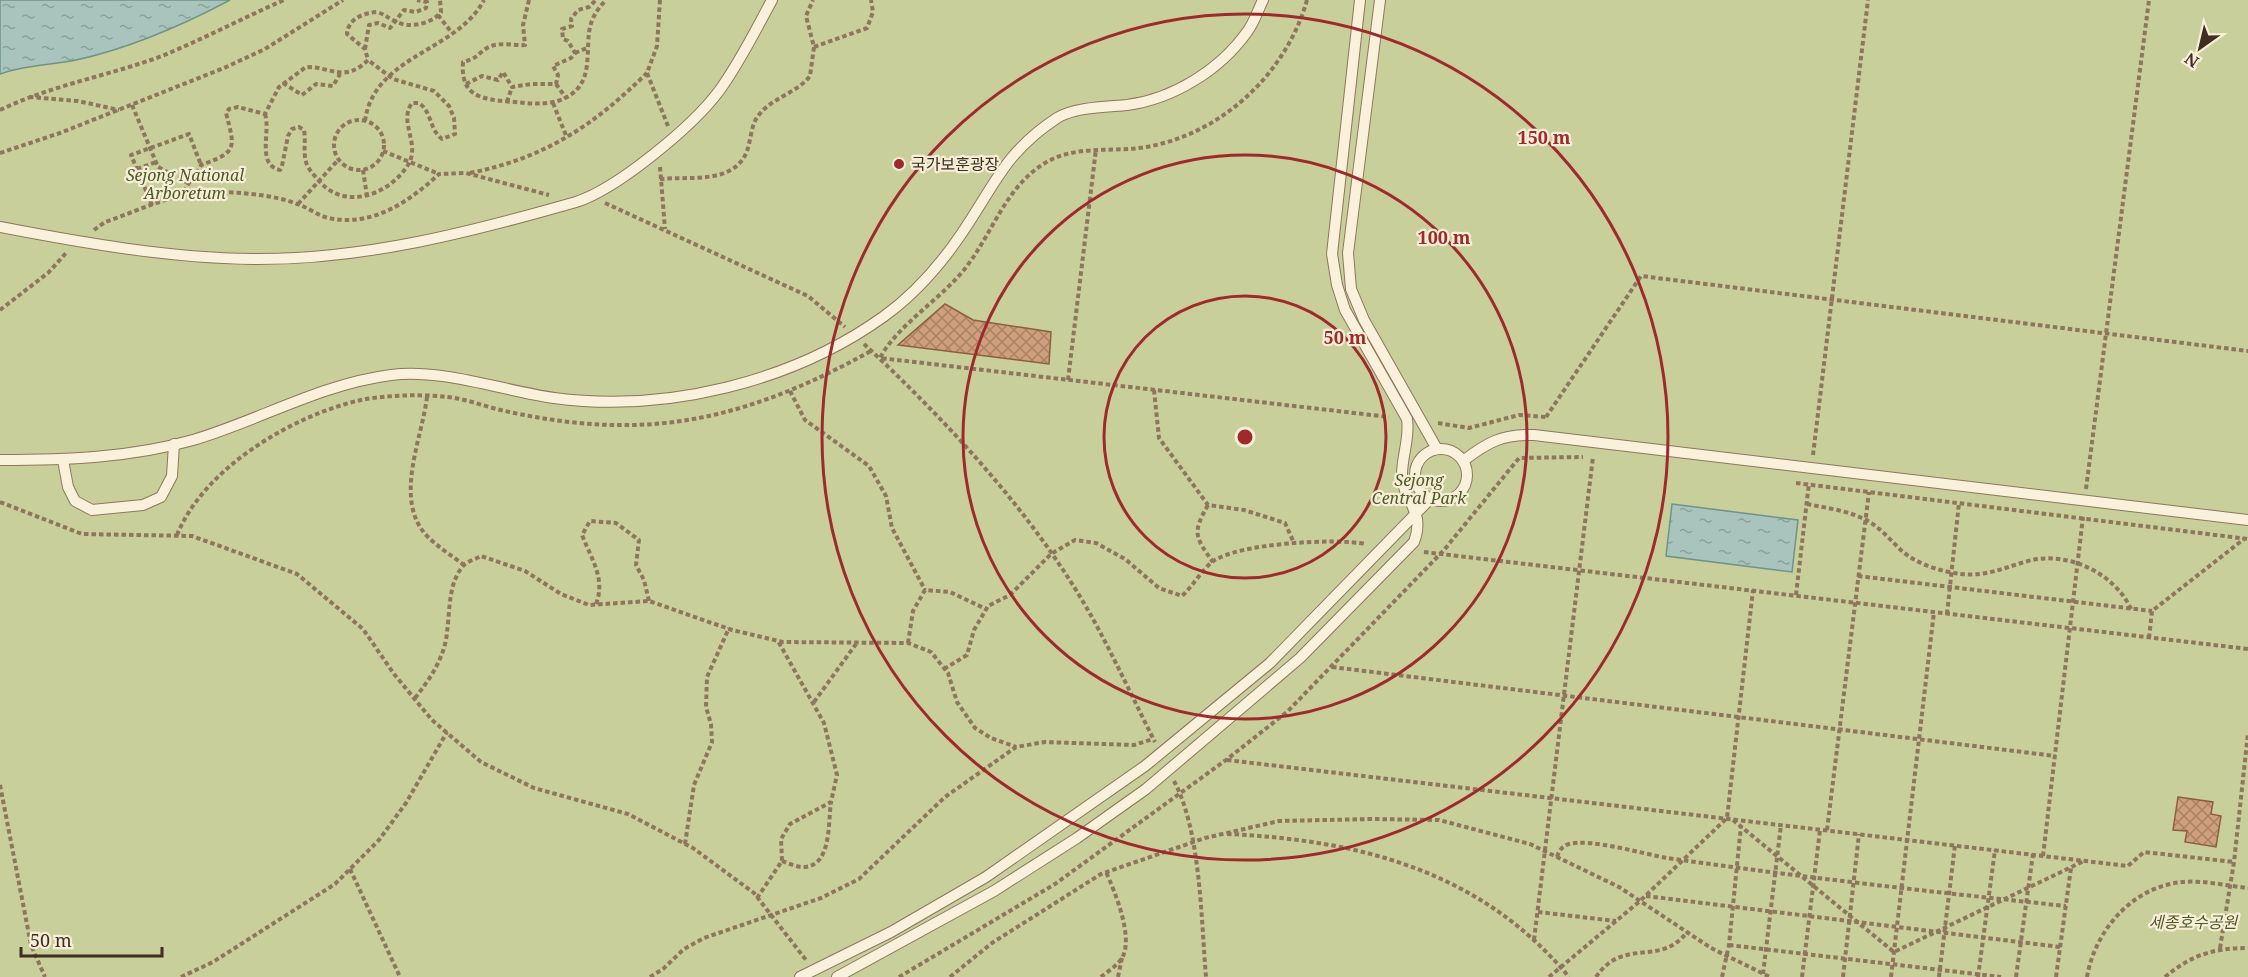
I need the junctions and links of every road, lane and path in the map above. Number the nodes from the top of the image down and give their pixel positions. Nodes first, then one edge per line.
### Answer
1 (284, 0) edge
2 (343, 0) edge
3 (417, 0) edge
4 (440, 0) edge
5 (484, 0) edge
6 (529, 0) edge
7 (597, 0) edge
8 (606, 0) edge
9 (660, 0) edge
10 (772, 0) edge
11 (813, 0) edge
12 (871, 0) edge
13 (1263, 0) edge
14 (1307, 0) edge
15 (1360, 0) edge
16 (1380, 0) edge
17 (1868, 0) edge
18 (2149, 0) edge
19 (438, 15) junction
20 (394, 21) junction
21 (452, 33) junction
22 (814, 47) junction
23 (587, 48) junction
24 (365, 49) junction
25 (574, 53) junction
26 (368, 60) junction
27 (647, 73) junction
28 (340, 75) junction
29 (388, 76) junction
30 (283, 83) junction
31 (465, 84) junction
32 (556, 84) junction
33 (512, 87) junction
34 (28, 96) junction
35 (566, 98) junction
36 (507, 102) junction
37 (553, 104) junction
38 (132, 105) junction
39 (0, 110) edge
40 (120, 110) junction
41 (265, 114) junction
42 (365, 121) junction
43 (567, 138) junction
44 (672, 138) junction
45 (661, 146) junction
46 (150, 148) junction
47 (1096, 149) junction
48 (383, 151) junction
49 (0, 153) edge
50 (338, 160) junction
51 (410, 160) junction
52 (156, 162) junction
53 (201, 165) junction
54 (137, 169) junction
55 (363, 170) junction
56 (466, 173) junction
57 (439, 174) junction
58 (660, 179) junction
59 (318, 180) junction
60 (188, 183) junction
61 (184, 192) junction
62 (367, 196) junction
63 (591, 197) junction
64 (576, 202) junction
65 (298, 204) junction
66 (152, 206) junction
67 (0, 227) edge
68 (665, 229) junction
69 (78, 241) junction
70 (1832, 300) junction
71 (0, 310) edge
72 (853, 334) junction
73 (2106, 334) junction
74 (871, 351) junction
75 (2248, 351) edge
76 (880, 358) junction
77 (1068, 380) junction
78 (1154, 390) junction
79 (790, 391) junction
80 (427, 397) junction
81 (1546, 417) junction
82 (1407, 419) junction
83 (1420, 420) junction
84 (1534, 435) junction
85 (174, 444) junction
86 (1437, 449) junction
87 (1519, 458) junction
88 (1593, 458) junction
89 (1604, 459) dead end
90 (0, 460) edge
91 (63, 460) junction
92 (1463, 461) junction
93 (1811, 467) junction
94 (1786, 482) dead end
95 (1809, 484) junction
96 (1869, 492) junction
97 (1431, 498) junction
98 (2085, 500) junction
99 (0, 502) edge
100 (1959, 503) junction
101 (1807, 504) junction
102 (1208, 505) junction
103 (1417, 512) junction
104 (2083, 518) junction
105 (1865, 519) junction
106 (2248, 520) edge
107 (177, 536) junction
108 (2246, 539) edge
109 (1294, 543) junction
110 (1386, 547) junction
111 (1407, 549) junction
112 (1051, 554) junction
113 (1439, 555) junction
114 (1213, 562) junction
115 (2078, 564) junction
116 (464, 565) junction
117 (1579, 569) junction
118 (1951, 572) junction
119 (1858, 576) junction
120 (1949, 587) junction
121 (925, 590) junction
122 (1753, 590) junction
123 (1796, 595) junction
124 (649, 601) junction
125 (2073, 602) junction
126 (1855, 603) junction
127 (596, 604) junction
128 (986, 609) junction
129 (2131, 609) junction
130 (2152, 611) junction
131 (1934, 612) junction
132 (1947, 614) junction
133 (729, 628) junction
134 (2070, 628) junction
135 (2149, 638) junction
136 (778, 641) junction
137 (908, 643) junction
138 (856, 644) junction
139 (2248, 649) edge
140 (1332, 667) junction
141 (944, 669) junction
142 (1564, 694) junction
143 (415, 698) junction
144 (814, 703) junction
145 (1739, 716) junction
146 (1840, 728) junction
147 (447, 732) junction
148 (2248, 733) edge
149 (1153, 739) junction
150 (1919, 741) junction
151 (1016, 747) junction
152 (1161, 753) junction
153 (2055, 756) junction
154 (1226, 760) junction
155 (1168, 770) junction
156 (0, 785) edge
157 (1180, 792) junction
158 (1552, 798) junction
159 (831, 802) junction
160 (1730, 819) junction
161 (1781, 825) junction
162 (1741, 826) junction
163 (1820, 830) junction
164 (1827, 830) junction
165 (1222, 834) junction
166 (1859, 834) junction
167 (1907, 840) junction
168 (1193, 842) junction
169 (685, 844) junction
170 (1955, 845) junction
171 (1995, 850) junction
172 (1547, 852) junction
173 (2033, 854) junction
174 (1777, 856) junction
175 (2043, 856) junction
176 (1557, 857) junction
177 (1684, 860) junction
178 (782, 861) junction
179 (2086, 861) junction
180 (2234, 862) junction
181 (1737, 867) junction
182 (2071, 868) junction
183 (350, 869) junction
184 (1106, 872) junction
185 (1776, 872) junction
186 (1802, 876) junction
187 (1814, 877) junction
188 (1854, 882) junction
189 (1813, 885) junction
190 (2230, 886) junction
191 (1902, 887) junction
192 (2028, 888) junction
193 (2248, 888) edge
194 (1949, 893) junction
195 (1645, 896) junction
196 (758, 898) junction
197 (1989, 898) junction
198 (2004, 900) junction
199 (1640, 901) junction
200 (2026, 902) junction
201 (2066, 906) junction
202 (1733, 907) junction
203 (1987, 908) junction
204 (1771, 911) junction
205 (1538, 912) junction
206 (771, 915) junction
207 (1809, 916) junction
208 (1850, 918) junction
209 (1617, 921) junction
210 (1858, 922) junction
211 (1897, 927) junction
212 (1945, 930) junction
213 (1687, 932) junction
214 (1937, 932) junction
215 (1983, 938) junction
216 (1534, 940) junction
217 (2021, 942) junction
218 (1729, 945) junction
219 (2060, 947) junction
220 (2220, 948) junction
221 (2248, 948) edge
222 (1766, 949) junction
223 (1894, 952) junction
224 (1805, 954) junction
225 (1727, 956) junction
226 (1122, 958) junction
227 (1845, 959) junction
228 (1893, 964) junction
229 (1561, 968) junction
230 (1940, 970) junction
231 (811, 972) junction
232 (1762, 974) junction
233 (1978, 976) edge
234 (45, 977) edge
235 (181, 977) edge
236 (400, 977) edge
237 (650, 977) edge
238 (800, 977) edge
239 (837, 977) edge
240 (899, 977) edge
241 (950, 977) edge
242 (1101, 977) edge
243 (1118, 977) edge
244 (1206, 977) edge
245 (1549, 977) edge
246 (1569, 977) edge
247 (1596, 977) edge
248 (1722, 977) edge
249 (1770, 977) edge
250 (1802, 977) edge
251 (1843, 977) edge
252 (1891, 977) edge
253 (1939, 977) edge
254 (2001, 977) edge
255 (2016, 977) edge
256 (2056, 977) edge
257 (2087, 977) edge
258 (2165, 977) edge

1 - 34 path
2 - 38 path
3 - 20 path
4 - 19 path
5 - 21 path
6 - 31 path
7 - 25 path
8 - 23 path
9 - 27 path
10 - 44 lane
11 - 22 path
12 - 22 path
13 - 72 lane
14 - 47 path
15 - 82 lane
16 - 83 lane
17 - 70 path
18 - 73 path
19 - 20 path
19 - 21 path
20 - 24 path
20 - 24 path
21 - 29 path
22 - 58 path
23 - 25 path
23 - 35 path
24 - 26 path
25 - 32 path
26 - 28 path
26 - 29 path
27 - 43 path
27 - 44 path
28 - 30 path
28 - 30 path
29 - 42 path
29 - 51 path
30 - 41 path
31 - 33 path
31 - 36 path
32 - 33 path
32 - 35 path
33 - 36 path
34 - 39 path
34 - 40 path
35 - 37 path
36 - 37 path
37 - 43 path
38 - 40 path
38 - 46 path
40 - 49 path
41 - 53 path
41 - 59 path
42 - 48 path
42 - 50 path
43 - 56 path
44 - 45 lane
45 - 58 path
45 - 63 lane
46 - 52 path
46 - 53 path
46 - 54 path
47 - 76 path
47 - 77 path
48 - 51 path
48 - 55 path
50 - 55 path
50 - 59 path
51 - 57 path
51 - 62 path
52 - 54 path
52 - 60 path
53 - 60 path
54 - 66 path
55 - 62 path
56 - 57 path
56 - 64 path
57 - 65 path
58 - 68 path
59 - 62 path
59 - 65 path
60 - 61 path
61 - 65 path
61 - 66 path
63 - 64 lane
63 - 68 path
64 - 69 lane
66 - 69 path
67 - 69 lane
68 - 72 path
69 - 71 path
70 - 73 path
70 - 81 path
70 - 93 path
72 - 74 path
72 - 85 lane
73 - 75 path
73 - 98 path
74 - 76 path
74 - 79 path
76 - 77 path
76 - 112 path
77 - 78 path
78 - 82 path
78 - 102 path
79 - 80 path
79 - 121 path
80 - 107 path
80 - 116 path
81 - 83 path
81 - 84 path
82 - 103 lane
83 - 86 lane
84 - 87 path
84 - 92 lane
84 - 93 lane
85 - 91 lane
85 - 91 lane
86 - 92 lane
86 - 97 lane
87 - 88 path
87 - 113 path
88 - 89 path
88 - 117 path
90 - 91 lane
92 - 97 lane
93 - 95 path
93 - 98 lane
94 - 95 path
95 - 96 path
95 - 101 path
96 - 100 path
96 - 105 path
97 - 103 lane
98 - 104 path
98 - 106 lane
99 - 107 path
100 - 104 path
100 - 118 path
101 - 105 path
101 - 123 path
102 - 109 path
102 - 114 path
103 - 110 lane
103 - 111 lane
104 - 108 path
104 - 115 path
105 - 118 path
105 - 119 path
107 - 143 path
108 - 130 path
109 - 110 path
109 - 114 path
110 - 152 lane
111 - 113 path
111 - 155 lane
112 - 114 path
112 - 128 path
112 - 149 path
113 - 117 path
113 - 140 path
115 - 118 path
115 - 125 path
115 - 129 path
116 - 127 path
116 - 143 path
117 - 122 path
117 - 142 path
118 - 120 path
119 - 120 path
119 - 126 path
120 - 125 path
120 - 132 path
121 - 128 path
121 - 137 path
122 - 123 path
122 - 145 path
123 - 126 path
124 - 127 path
124 - 127 path
124 - 133 path
125 - 129 path
125 - 134 path
126 - 131 path
126 - 146 path
128 - 141 path
129 - 130 path
130 - 135 path
131 - 132 path
131 - 150 path
132 - 134 path
133 - 136 path
133 - 169 path
134 - 135 path
134 - 153 path
135 - 139 path
136 - 138 path
136 - 144 path
137 - 138 path
137 - 141 path
138 - 144 path
140 - 142 path
140 - 154 path
141 - 151 path
142 - 145 path
142 - 158 path
143 - 147 path
144 - 159 path
145 - 146 path
145 - 160 path
146 - 150 path
146 - 164 path
147 - 169 path
147 - 183 path
148 - 180 path
149 - 151 path
149 - 152 path
150 - 153 path
150 - 167 path
151 - 206 path
152 - 231 lane
153 - 175 path
154 - 157 path
154 - 158 path
155 - 157 path
155 - 239 lane
156 - 234 path
157 - 168 path
157 - 240 path
158 - 160 path
158 - 172 path
159 - 178 path
159 - 178 path
160 - 161 path
160 - 162 path
160 - 177 path
161 - 163 path
161 - 174 path
162 - 174 path
162 - 181 path
163 - 164 path
163 - 187 path
164 - 166 path
165 - 168 path
165 - 172 path
165 - 216 path
166 - 167 path
166 - 188 path
167 - 170 path
167 - 191 path
168 - 184 path
168 - 244 path
169 - 196 path
170 - 171 path
170 - 194 path
171 - 173 path
171 - 197 path
172 - 176 path
172 - 205 path
173 - 175 path
173 - 192 path
174 - 185 path
174 - 186 path
175 - 179 path
176 - 177 path
176 - 199 path
177 - 181 path
177 - 195 path
178 - 196 path
179 - 180 path
179 - 182 path
180 - 190 path
181 - 185 path
181 - 202 path
182 - 192 path
182 - 201 path
183 - 235 path
183 - 236 path
184 - 226 path
184 - 241 path
185 - 186 path
185 - 204 path
186 - 187 path
186 - 189 path
187 - 188 path
187 - 189 path
188 - 191 path
188 - 208 path
189 - 207 path
189 - 208 path
190 - 193 path
190 - 220 path
190 - 257 path
191 - 194 path
191 - 211 path
192 - 198 path
192 - 200 path
194 - 197 path
194 - 212 path
195 - 199 path
195 - 202 path
196 - 206 path
197 - 198 path
197 - 203 path
198 - 200 path
198 - 203 path
199 - 209 path
199 - 213 path
200 - 201 path
200 - 217 path
201 - 219 path
202 - 204 path
202 - 218 path
203 - 212 path
203 - 215 path
204 - 207 path
204 - 222 path
205 - 209 path
205 - 216 path
206 - 231 path
206 - 237 path
207 - 208 path
207 - 224 path
208 - 210 path
208 - 227 path
209 - 229 path
210 - 211 path
210 - 223 path
211 - 214 path
211 - 223 path
212 - 214 path
212 - 215 path
212 - 230 path
213 - 225 path
213 - 247 path
214 - 223 path
215 - 217 path
215 - 233 path
216 - 229 path
217 - 219 path
217 - 255 path
218 - 222 path
218 - 225 path
219 - 256 path
220 - 221 path
220 - 258 path
222 - 224 path
222 - 232 path
223 - 228 path
224 - 227 path
224 - 250 path
225 - 232 path
225 - 248 path
226 - 242 path
226 - 243 path
227 - 228 path
227 - 251 path
228 - 230 path
228 - 252 path
229 - 245 path
229 - 246 path
230 - 233 path
230 - 253 path
231 - 238 lane
232 - 249 path
233 - 254 path

